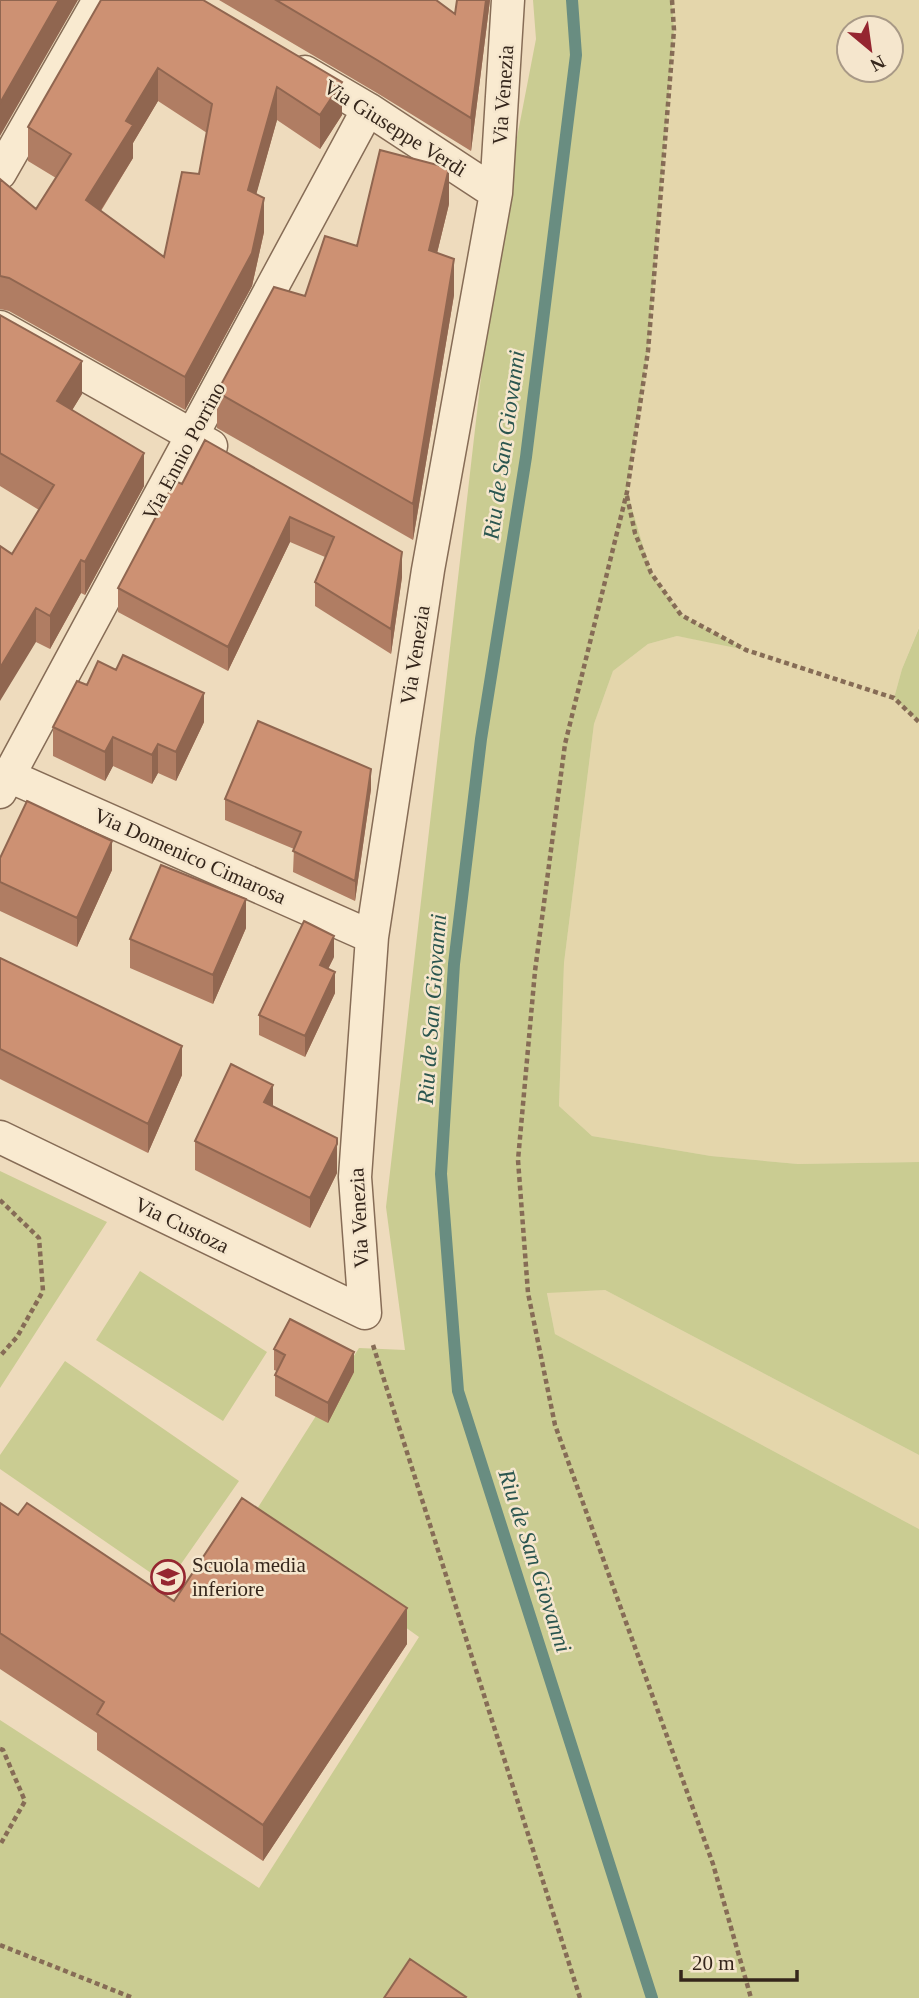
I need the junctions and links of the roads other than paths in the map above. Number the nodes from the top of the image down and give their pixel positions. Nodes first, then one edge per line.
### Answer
1 (99, 0) edge
2 (508, 0) edge
3 (276, 55) edge
4 (368, 109) junction
5 (0, 173) edge
6 (496, 193) junction
7 (0, 327) edge
8 (192, 436) junction
9 (239, 462) edge
10 (4, 784) edge
11 (372, 937) junction
12 (0, 1138) edge
13 (365, 1313) joint

1 - 5 street
2 - 6 street, Via Venezia
3 - 4 street, Via Giuseppe Verdi
4 - 6 street, Via Giuseppe Verdi
4 - 8 street, Via Ennio Porrino
6 - 11 street, Via Venezia
7 - 8 street
8 - 9 street
8 - 10 street, Via Ennio Porrino
10 - 11 street, Via Domenico Cimarosa
11 - 13 street, Via Venezia
12 - 13 street, Via Custoza

